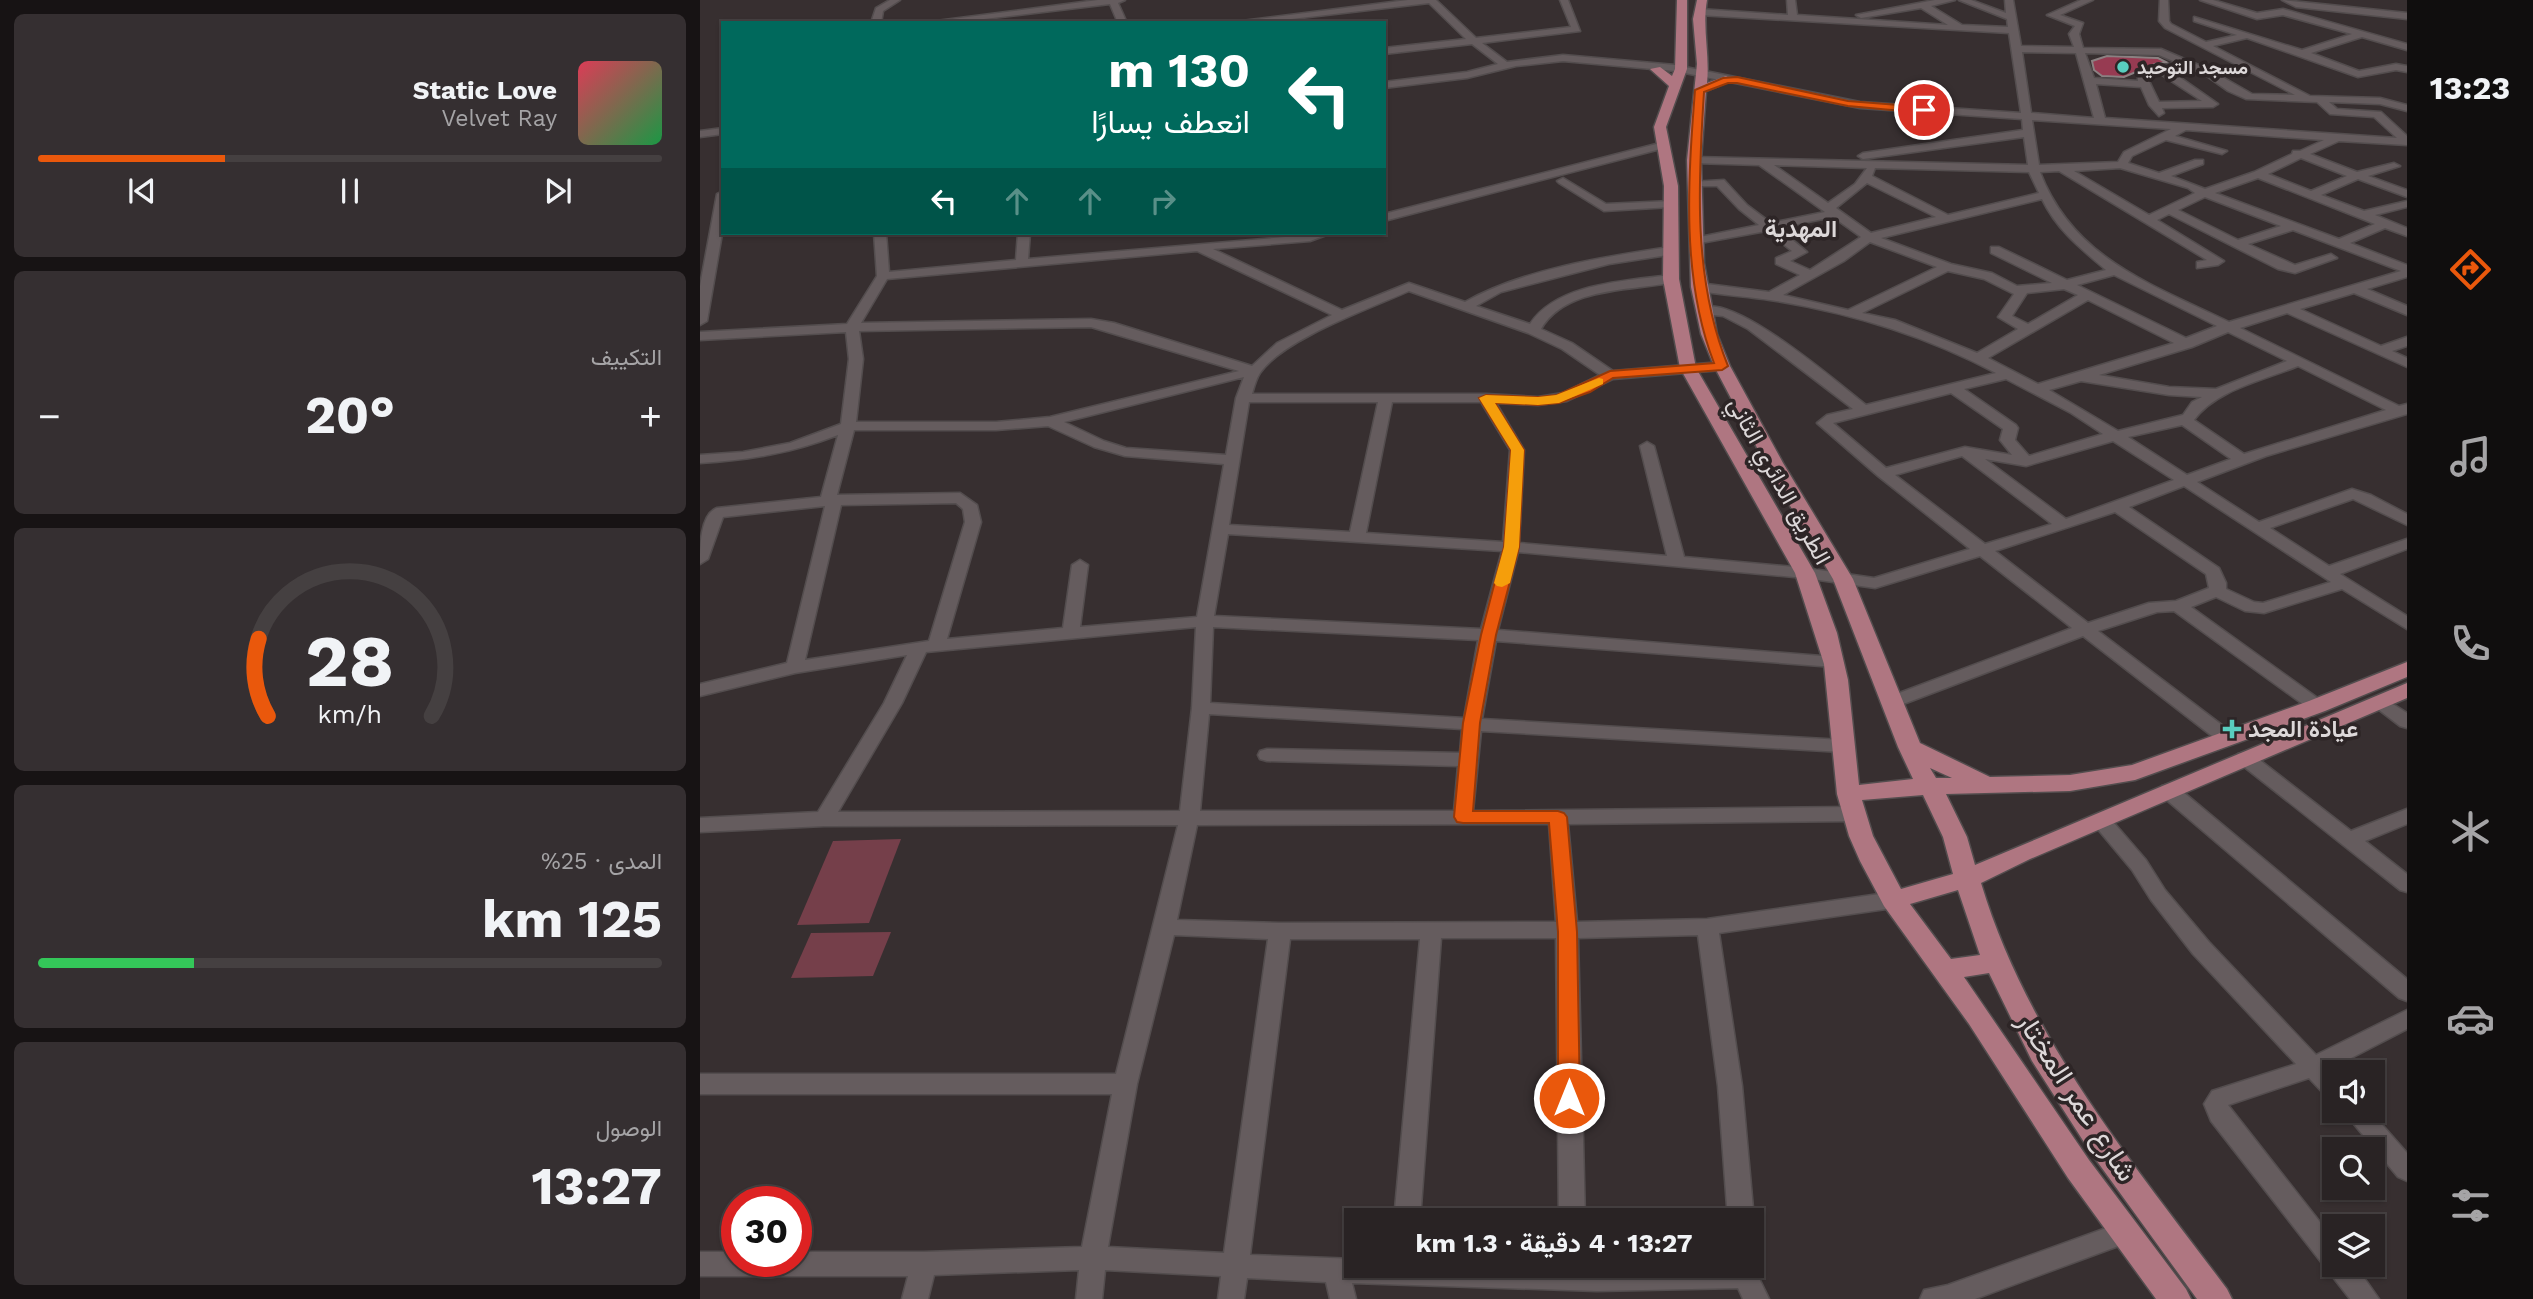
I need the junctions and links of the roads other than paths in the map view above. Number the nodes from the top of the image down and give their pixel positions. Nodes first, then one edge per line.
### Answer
1 (896, 0) edge
2 (1308, 0) edge
3 (1564, 0) edge
4 (1682, 0) edge
5 (1791, 0) edge
6 (1951, 0) edge
7 (1963, 0) edge
8 (2011, 0) edge
9 (2089, 0) edge
10 (2164, 0) edge
11 (2204, 0) edge
12 (2287, 0) edge
13 (1117, 1) edge
14 (1923, 5) junction
15 (1700, 6) edge
16 (1320, 13) junction
17 (1859, 15) dead end
18 (2257, 16) junction
19 (2407, 16) edge
20 (2010, 17) junction
21 (1793, 18) junction
22 (2197, 19) dead end
23 (876, 21) edge
24 (942, 21) edge
25 (1122, 21) edge
26 (1248, 21) edge
27 (1329, 21) edge
28 (1960, 28) junction
29 (2012, 30) junction
30 (1559, 31) junction
31 (2248, 35) junction
32 (2360, 35) junction
33 (1473, 40) junction
34 (2205, 45) junction
35 (2407, 47) edge
36 (2015, 49) junction
37 (1386, 51) edge
38 (2082, 52) junction
39 (2161, 52) junction
40 (2302, 53) junction
41 (1586, 60) junction
42 (2188, 64) junction
43 (1504, 65) junction
44 (1650, 67) joint
45 (2159, 68) junction
46 (2407, 69) edge
47 (1679, 76) junction
48 (1701, 76) junction
49 (1730, 79) junction
50 (2091, 81) junction
51 (2144, 84) junction
52 (1386, 85) edge
53 (2404, 93) dead end
54 (2315, 99) junction
55 (2380, 101) junction
56 (2154, 105) junction
57 (2407, 108) edge
58 (2025, 116) junction
59 (2100, 121) junction
60 (721, 131) edge
61 (2165, 131) junction
62 (2261, 132) junction
63 (2028, 133) junction
64 (700, 134) edge
65 (2339, 137) junction
66 (1664, 145) junction
67 (2222, 151) dead end
68 (2301, 155) junction
69 (1694, 160) junction
70 (1759, 160) junction
71 (2199, 162) dead end
72 (2407, 162) edge
73 (1839, 163) junction
74 (1875, 164) junction
75 (2121, 165) junction
76 (2394, 166) junction
77 (2062, 168) junction
78 (2035, 169) junction
79 (2407, 172) edge
80 (2258, 174) junction
81 (2161, 176) junction
82 (2356, 176) junction
83 (1867, 178) junction
84 (1563, 181) dead end
85 (1695, 184) junction
86 (2204, 193) junction
87 (2313, 194) junction
88 (2407, 194) edge
89 (2045, 195) junction
90 (721, 198) edge
91 (1671, 204) junction
92 (2407, 204) edge
93 (2169, 210) junction
94 (1832, 211) junction
95 (2366, 214) junction
96 (1386, 217) edge
97 (1948, 219) junction
98 (2149, 220) junction
99 (2386, 223) junction
100 (2294, 226) junction
101 (1767, 227) junction
102 (2407, 232) edge
103 (880, 235) edge
104 (1024, 235) edge
105 (1175, 235) edge
106 (1318, 235) edge
107 (1869, 237) junction
108 (1699, 241) junction
109 (2341, 243) junction
110 (2236, 244) junction
111 (1197, 247) junction
112 (1180, 248) junction
113 (1996, 250) dead end
114 (1670, 251) junction
115 (2331, 258) dead end
116 (1022, 262) junction
117 (2201, 265) dead end
118 (1947, 267) junction
119 (2115, 271) junction
120 (2407, 271) edge
121 (1811, 275) junction
122 (883, 276) junction
123 (1671, 279) junction
124 (2065, 285) junction
125 (1699, 287) junction
126 (2353, 288) junction
127 (2022, 291) junction
128 (1771, 296) junction
129 (2086, 296) junction
130 (1468, 306) junction
131 (2288, 309) junction
132 (1704, 310) junction
133 (2407, 311) edge
134 (1851, 313) junction
135 (1342, 315) junction
136 (700, 321) edge
137 (852, 327) junction
138 (2228, 327) junction
139 (2028, 329) junction
140 (1533, 330) junction
141 (700, 336) edge
142 (2407, 341) edge
143 (2187, 344) junction
144 (2381, 351) junction
145 (1978, 358) junction
146 (2297, 362) junction
147 (2407, 363) edge
148 (1722, 366) junction
149 (1688, 368) junction
150 (1254, 371) junction
151 (2008, 374) junction
152 (1610, 375) junction
153 (2078, 376) junction
154 (1955, 388) junction
155 (2038, 389) junction
156 (2218, 393) junction
157 (1243, 398) junction
158 (1386, 398) junction
159 (1486, 398) junction
160 (1865, 411) junction
161 (2404, 411) edge
162 (2184, 420) junction
163 (1050, 421) junction
164 (848, 426) junction
165 (2118, 436) junction
166 (1647, 446) dead end
167 (1965, 451) junction
168 (700, 459) edge
169 (1232, 460) junction
170 (2243, 460) junction
171 (2026, 462) junction
172 (1883, 473) junction
173 (2187, 480) junction
174 (831, 500) junction
175 (2117, 506) junction
176 (2405, 517) edge
177 (2064, 525) junction
178 (2259, 527) junction
179 (1221, 529) junction
180 (1356, 537) junction
181 (2407, 544) edge
182 (1511, 547) junction
183 (1983, 550) junction
184 (700, 559) edge
185 (1677, 562) junction
186 (1080, 565) dead end
187 (2329, 572) junction
188 (1805, 573) junction
189 (1843, 579) junction
190 (2345, 583) junction
191 (2217, 591) junction
192 (2178, 606) junction
193 (1205, 621) junction
194 (2407, 624) edge
195 (2087, 628) junction
196 (1071, 633) junction
197 (1488, 635) junction
198 (928, 647) junction
199 (1834, 662) junction
200 (794, 667) junction
201 (2407, 669) edge
202 (700, 690) edge
203 (2407, 690) edge
204 (1892, 702) junction
205 (2381, 702) junction
206 (2317, 706) junction
207 (1201, 708) junction
208 (2407, 722) edge
209 (1472, 723) junction
210 (2228, 739) junction
211 (1842, 746) junction
212 (1909, 747) junction
213 (1267, 755) dead end
214 (2245, 758) junction
215 (1468, 761) junction
216 (1930, 786) junction
217 (2000, 787) junction
218 (2169, 791) junction
219 (1852, 804) junction
220 (2407, 816) edge
221 (1463, 817) junction
222 (1558, 817) junction
223 (1188, 818) junction
224 (824, 819) junction
225 (2101, 821) junction
226 (700, 825) edge
227 (2348, 840) junction
228 (1967, 879) junction
229 (2407, 885) edge
230 (1893, 900) junction
231 (1165, 927) junction
232 (1707, 927) junction
233 (1280, 931) junction
234 (1431, 931) junction
235 (1567, 932) junction
236 (1996, 962) junction
237 (1945, 970) junction
238 (2407, 992) edge
239 (2407, 1019) edge
240 (2314, 1068) junction
241 (2322, 1076) edge
242 (700, 1084) edge
243 (1125, 1084) junction
244 (2366, 1123) edge
245 (2407, 1170) edge
246 (1408, 1208) edge
247 (1572, 1208) edge
248 (1740, 1208) edge
249 (2123, 1233) junction
250 (2322, 1244) edge
251 (1093, 1258) junction
252 (700, 1264) edge
253 (923, 1264) junction
254 (1236, 1264) junction
255 (1336, 1271) junction
256 (1344, 1271) edge
257 (2349, 1277) edge
258 (1709, 1278) edge
259 (1749, 1280) edge
260 (1943, 1298) edge
261 (915, 1299) edge
262 (1089, 1299) edge
263 (1231, 1299) edge
264 (1343, 1299) edge
265 (2175, 1299) edge
266 (2216, 1299) edge
267 (2366, 1299) edge

1 - 23 street
2 - 16 street
3 - 30 street
4 - 47 main road, الطريق الدائري الثاني
5 - 21 street
6 - 14 street
7 - 20 street
8 - 20 street
9 - 38 street
10 - 34 street
11 - 18 street
12 - 19 street
13 - 24 street
13 - 25 street
14 - 17 street
14 - 28 street
15 - 21 street
15 - 48 main road, الطريق الدائري الثاني
16 - 26 street
16 - 27 street
16 - 33 street
18 - 31 street
18 - 32 street
20 - 29 street
21 - 28 street
22 - 31 street
28 - 29 street
29 - 36 street
30 - 33 street
30 - 41 street
31 - 34 street
31 - 40 street
32 - 35 street
32 - 40 street
33 - 37 street
33 - 43 street
34 - 39 street
34 - 54 street
36 - 38 street
36 - 58 street
38 - 39 street
38 - 50 street
39 - 42 street
40 - 46 street
41 - 43 street
41 - 44 street
42 - 45 street
42 - 54 street
43 - 52 street
44 - 47 main road
45 - 51 street
45 - 56 street
47 - 48 street
47 - 66 main road, الطريق الدائري الثاني
48 - 49 main road
48 - 49 main road
48 - 69 main road, الطريق الدائري الثاني
49 - 58 street
50 - 51 street
50 - 59 street
51 - 56 street
53 - 55 street
54 - 55 street
54 - 65 street
55 - 57 street
56 - 61 street
58 - 59 street
58 - 63 street
59 - 61 street
60 - 64 street
61 - 62 street
61 - 67 street
61 - 75 street
62 - 65 street
62 - 68 street
63 - 73 street
63 - 78 street
65 - 68 street
66 - 91 main road, الطريق الدائري الثاني
66 - 96 street
68 - 80 street
68 - 82 street
69 - 70 street
69 - 85 main road, الطريق الدائري الثاني
70 - 73 street
70 - 94 street
71 - 81 street
72 - 76 street
73 - 74 street
74 - 78 street
74 - 83 street
75 - 77 street
75 - 81 street
76 - 79 street
76 - 82 street
77 - 78 street
77 - 98 street
78 - 89 street
80 - 86 street
80 - 87 street
81 - 86 street
82 - 87 street
82 - 88 street
83 - 94 street
83 - 97 street
84 - 91 street
85 - 101 street
85 - 108 main road, الطريق الدائري الثاني
86 - 93 street
86 - 100 street
87 - 95 street
89 - 97 street
89 - 119 street
90 - 136 street
91 - 114 main road, الطريق الدائري الثاني
92 - 95 street
93 - 98 street
93 - 110 street
94 - 101 street
94 - 107 street
95 - 99 street
97 - 107 street
98 - 117 street
99 - 102 street
99 - 109 street
100 - 109 street
100 - 110 street
101 - 108 street
101 - 121 street
103 - 122 street
104 - 116 street
105 - 112 street
106 - 111 street
107 - 118 street
107 - 121 street
108 - 125 main road, الطريق الدائري الثاني
109 - 120 street
110 - 115 street
111 - 112 street
111 - 135 street
112 - 116 street
113 - 124 street
114 - 123 main road, الطريق الدائري الثاني
114 - 130 street
116 - 122 street
118 - 127 street
118 - 134 street
119 - 124 street
119 - 138 street
120 - 126 street
121 - 128 street
122 - 137 street
123 - 140 street
123 - 149 main road, الطريق الدائري الثاني
124 - 127 street
124 - 129 street
125 - 128 street
125 - 132 main road, الطريق الدائري الثاني
126 - 131 street
126 - 133 street
127 - 139 street
128 - 134 street
129 - 139 street
129 - 143 street
130 - 135 street
130 - 140 street
131 - 138 street
131 - 144 street
132 - 148 main road, الطريق الدائري الثاني
132 - 160 street
134 - 145 street
135 - 150 street
137 - 141 street
137 - 150 street
137 - 164 street
138 - 143 street
138 - 146 street
139 - 145 street
140 - 152 street
142 - 144 street
143 - 153 street
144 - 147 street
145 - 151 street
146 - 156 street
146 - 161 street
148 - 149 street
148 - 189 main road, الطريق الدائري الثاني
149 - 152 street
149 - 188 main road, الطريق الدائري الثاني
150 - 157 street
150 - 163 street
151 - 154 street
151 - 155 street
152 - 159 street
153 - 155 street
153 - 156 street
154 - 160 street
154 - 171 street
155 - 165 street
156 - 162 street
157 - 158 street
157 - 169 street
158 - 159 street
158 - 180 street
159 - 182 street
160 - 172 street
161 - 170 street
162 - 165 street
162 - 170 street
163 - 164 street
163 - 169 street
164 - 168 street
164 - 174 street
165 - 171 street
165 - 173 street
166 - 185 street
167 - 171 street
167 - 172 street
167 - 177 street
169 - 179 street
170 - 173 street
172 - 183 street
173 - 175 street
173 - 178 street
174 - 184 street
174 - 198 street
174 - 200 street
175 - 177 street
175 - 191 street
176 - 178 street
177 - 183 street
178 - 187 street
179 - 180 street
179 - 193 street
180 - 182 street
181 - 187 street
182 - 185 street
182 - 197 street
183 - 189 street
183 - 195 street
185 - 188 street
186 - 196 street
187 - 190 street
188 - 189 street
188 - 199 main road, الطريق الدائري الثاني
189 - 204 main road, الطريق الدائري الثاني
190 - 191 street
190 - 194 street
191 - 192 street
192 - 195 street
192 - 206 street
193 - 196 street
193 - 197 street
193 - 207 street
195 - 204 street
195 - 210 street
196 - 198 street
197 - 199 street
197 - 209 street
198 - 200 street
198 - 224 street
199 - 211 main road, الطريق الدائري الثاني
200 - 202 street
201 - 206 main road
203 - 205 main road
204 - 212 main road, الطريق الدائري الثاني
205 - 208 street
205 - 214 main road
206 - 210 main road
207 - 209 street
207 - 223 street
209 - 211 street
209 - 215 street
210 - 217 main road
211 - 219 main road, الطريق الدائري الثاني
212 - 216 main road, الطريق الدائري الثاني
212 - 217 main road
213 - 215 street
214 - 218 main road
214 - 227 street
215 - 221 street
216 - 217 main road
216 - 219 main road
216 - 228 main road, الطريق الدائري الثاني
218 - 225 main road
218 - 238 street
219 - 222 street
219 - 230 main road, الطريق الدائري الثاني
220 - 227 street
221 - 222 street
221 - 223 street
222 - 235 street
223 - 224 street
223 - 231 street
224 - 226 street
225 - 228 main road
225 - 240 street
227 - 229 street
228 - 230 main road
228 - 236 main road, شارع عمر المختار
230 - 232 street
230 - 237 main road, شارع عمر المختار
231 - 233 street
231 - 243 street
232 - 235 street
232 - 248 street
233 - 234 street
233 - 254 street
234 - 235 street
234 - 246 street
235 - 247 street
236 - 237 main road
236 - 266 main road, شارع عمر المختار
237 - 249 main road, شارع عمر المختار
239 - 240 street
240 - 241 street
240 - 250 street
242 - 243 street
243 - 251 street
244 - 245 street
249 - 260 street
249 - 265 main road, شارع عمر المختار
251 - 253 street
251 - 254 street
251 - 262 street
252 - 253 street
253 - 261 street
254 - 255 street
254 - 263 street
255 - 256 street
255 - 264 street
257 - 267 street
258 - 259 street

